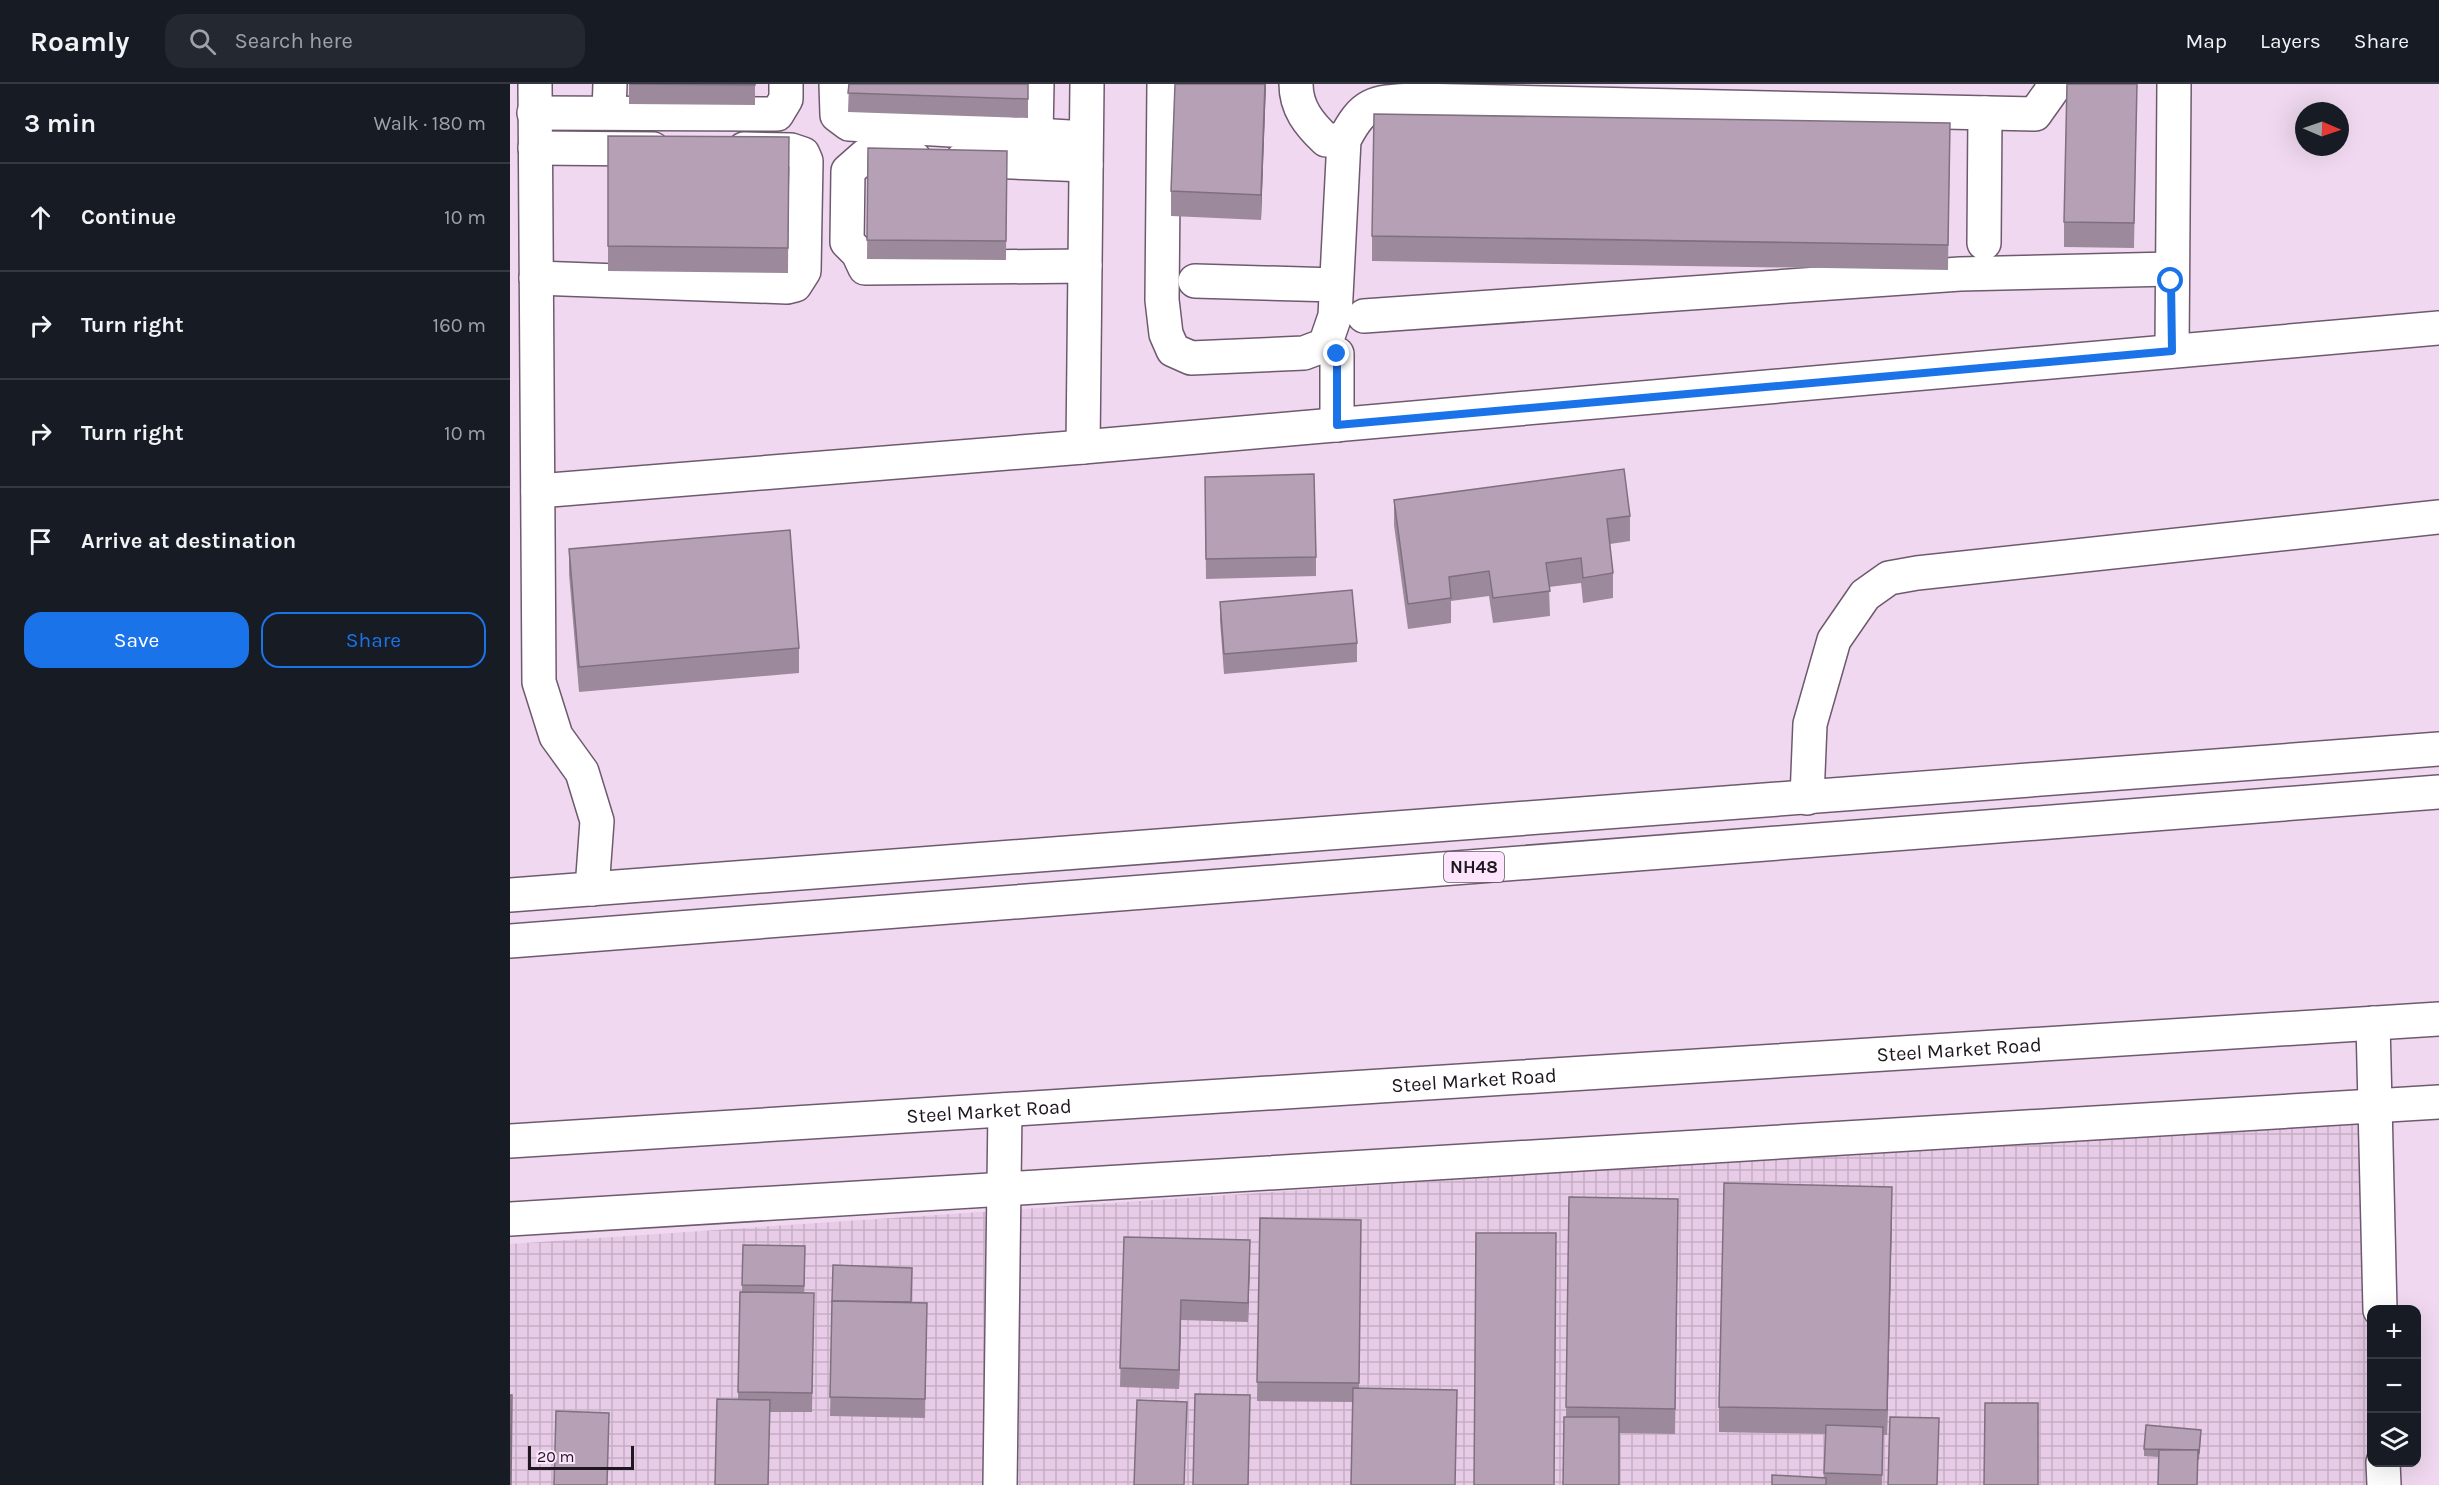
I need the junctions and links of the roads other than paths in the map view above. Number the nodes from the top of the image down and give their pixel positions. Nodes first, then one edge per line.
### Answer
1 (786, 84) edge
2 (836, 84) edge
3 (1037, 84) edge
4 (1087, 84) edge
5 (1164, 84) edge
6 (1296, 84) edge
7 (2052, 84) edge
8 (2174, 84) edge
9 (535, 98) edge
10 (610, 98) edge
11 (1985, 112) junction
12 (1036, 135) junction
13 (1344, 140) junction
14 (535, 148) junction
15 (1086, 151) junction
16 (1984, 243) dead end
17 (1085, 266) junction
18 (2171, 269) junction
19 (536, 278) junction
20 (1195, 281) dead end
21 (1336, 285) junction
22 (1364, 316) dead end
23 (2439, 328) edge
24 (2172, 351) junction
25 (1337, 354) dead end
26 (1337, 425) junction
27 (1083, 447) junction
28 (538, 490) junction
29 (2439, 517) edge
30 (2439, 750) edge
31 (2439, 792) edge
32 (1807, 798) junction
33 (592, 889) junction
34 (510, 895) edge
35 (510, 941) edge
36 (2439, 1019) edge
37 (2373, 1023) junction
38 (2439, 1102) edge
39 (2375, 1107) junction
40 (1005, 1110) junction
41 (510, 1141) edge
42 (1004, 1189) junction
43 (510, 1219) edge
44 (2380, 1305) edge
45 (2383, 1467) edge
46 (1000, 1485) edge
47 (2384, 1485) edge

1 - 10 main road
2 - 12 main road
3 - 12 main road
4 - 15 main road
5 - 21 main road
6 - 13 main road
7 - 11 main road
8 - 18 main road
9 - 10 main road
9 - 14 main road
11 - 13 main road
11 - 16 main road
12 - 15 main road
13 - 21 main road
14 - 19 main road
14 - 19 main road
15 - 17 main road
15 - 17 main road
17 - 27 main road
18 - 22 main road
18 - 24 main road
19 - 28 main road
20 - 21 main road
23 - 24 main road
24 - 26 main road
25 - 26 main road
26 - 27 main road
27 - 28 main road
28 - 33 main road
29 - 32 main road
30 - 32 main road, NH48
31 - 35 main road, NH48
32 - 33 main road, NH48
33 - 34 main road, NH48
36 - 37 main road, Steel Market Road
37 - 39 main road
37 - 40 main road, Steel Market Road
38 - 39 main road
39 - 42 main road
39 - 44 main road
40 - 41 main road, Steel Market Road
40 - 42 main road
42 - 43 main road
42 - 46 main road
45 - 47 main road

